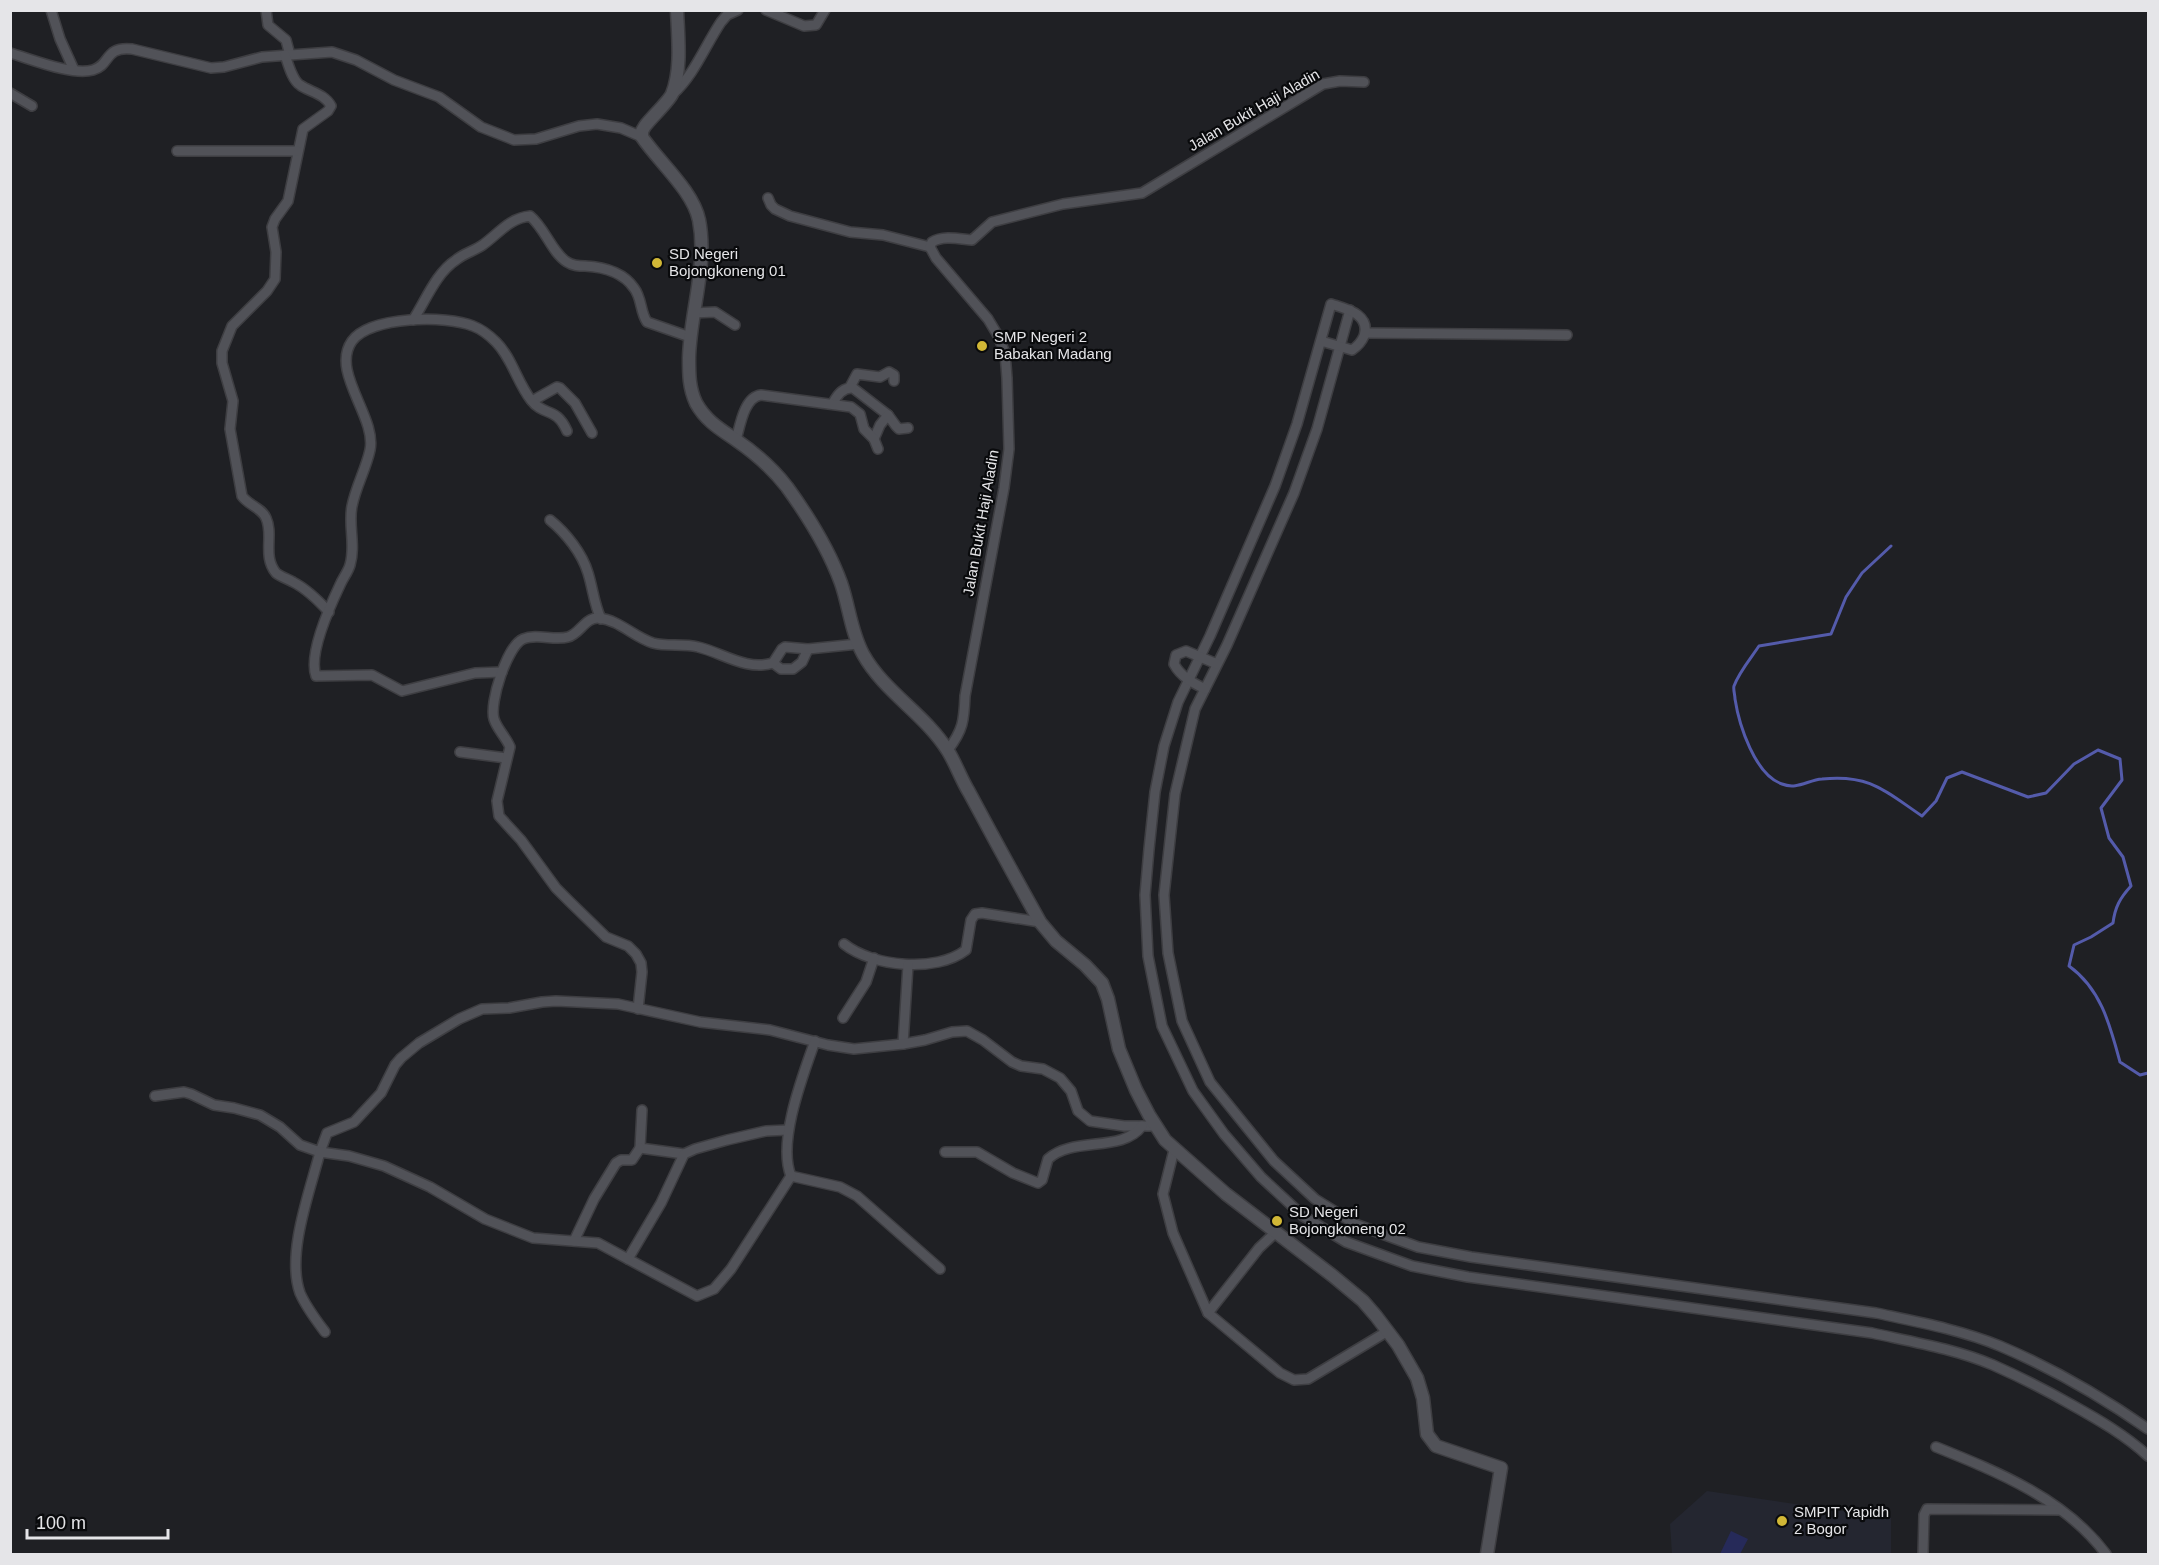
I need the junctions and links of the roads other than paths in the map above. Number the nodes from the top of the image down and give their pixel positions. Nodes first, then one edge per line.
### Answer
1 (51, 10) edge
2 (266, 10) edge
3 (677, 10) edge
4 (738, 10) edge
5 (766, 10) edge
6 (825, 10) edge
7 (10, 53) edge
8 (288, 55) junction
9 (74, 70) junction
10 (1364, 82) dead end
11 (10, 93) edge
12 (671, 96) junction
13 (32, 106) dead end
14 (642, 137) junction
15 (177, 151) dead end
16 (297, 151) junction
17 (768, 198) dead end
18 (930, 247) junction
19 (1350, 310) junction
20 (693, 313) junction
21 (413, 320) junction
22 (735, 325) dead end
23 (1365, 333) junction
24 (1567, 334) dead end
25 (690, 336) junction
26 (1321, 341) junction
27 (1340, 348) junction
28 (894, 381) dead end
29 (850, 387) junction
30 (532, 401) junction
31 (833, 404) junction
32 (888, 415) junction
33 (908, 428) dead end
34 (567, 431) dead end
35 (592, 433) dead end
36 (874, 439) junction
37 (736, 440) junction
38 (878, 449) dead end
39 (550, 520) dead end
40 (329, 612) junction
41 (601, 619) junction
42 (858, 644) junction
43 (808, 649) junction
44 (1200, 656) junction
45 (773, 663) junction
46 (1217, 664) junction
47 (502, 672) junction
48 (1188, 681) junction
49 (1205, 689) junction
50 (948, 750) junction
51 (460, 752) dead end
52 (506, 758) junction
53 (1040, 922) junction
54 (844, 944) dead end
55 (874, 958) junction
56 (908, 964) junction
57 (638, 1009) junction
58 (843, 1018) dead end
59 (815, 1041) junction
60 (903, 1044) junction
61 (155, 1095) dead end
62 (642, 1110) dead end
63 (1142, 1126) junction
64 (1155, 1126) junction
65 (788, 1130) junction
66 (640, 1148) junction
67 (1174, 1150) junction
68 (320, 1152) junction
69 (945, 1152) dead end
70 (684, 1154) junction
71 (791, 1176) junction
72 (1275, 1233) junction
73 (574, 1241) junction
74 (628, 1259) junction
75 (940, 1269) dead end
76 (1799, 1302) junction
77 (1833, 1307) junction
78 (1208, 1313) junction
79 (1798, 1323) junction
80 (1831, 1327) junction
81 (1388, 1331) junction
82 (325, 1332) dead end
83 (2148, 1429) edge
84 (1936, 1448) dead end
85 (2148, 1456) edge
86 (2060, 1510) junction
87 (1487, 1554) edge
88 (1923, 1554) edge
89 (2106, 1554) edge

1 - 9 street
2 - 8 street
3 - 12 street
4 - 12 street
5 - 6 street
7 - 9 street
8 - 9 street
8 - 14 street
8 - 16 street
10 - 18 street, Jalan Bukit Haji Aladin
11 - 13 street
12 - 14 street
14 - 20 street
15 - 16 street
16 - 40 street
17 - 18 street
18 - 50 street, Jalan Bukit Haji Aladin
19 - 23 street
19 - 26 street
19 - 27 street
20 - 22 street
20 - 25 street
21 - 25 street
21 - 30 street
21 - 40 street
23 - 24 street
23 - 27 street
25 - 37 street
26 - 27 street
26 - 44 street
27 - 46 street
28 - 29 street
29 - 31 street
29 - 32 street
30 - 34 street
30 - 35 street
31 - 36 street
31 - 37 street
32 - 33 street
32 - 36 street
36 - 38 street
37 - 42 street
39 - 41 street
40 - 47 street
41 - 45 street
41 - 47 street
42 - 43 street
42 - 50 street
43 - 45 street
43 - 45 street
44 - 46 street
44 - 48 street
44 - 48 street
46 - 49 street
47 - 52 street
48 - 49 street
48 - 79 street
49 - 76 street
50 - 53 street
51 - 52 street
52 - 57 street
53 - 56 street
53 - 64 street
54 - 55 street
55 - 56 street
55 - 58 street
56 - 60 street
57 - 59 street
57 - 68 street
59 - 60 street
59 - 65 street
60 - 63 street
61 - 68 street
62 - 66 street
63 - 64 street
63 - 69 street
64 - 67 street
65 - 70 street
65 - 71 street
66 - 70 street
66 - 73 street
67 - 72 street
67 - 78 street
68 - 73 street
68 - 82 street
70 - 74 street
71 - 74 street
71 - 75 street
72 - 78 street
72 - 81 street
73 - 74 street
76 - 77 street
76 - 79 street
77 - 80 street
77 - 83 street
78 - 81 street
79 - 80 street
80 - 85 street
81 - 87 street
84 - 86 street
86 - 88 street
86 - 89 street

